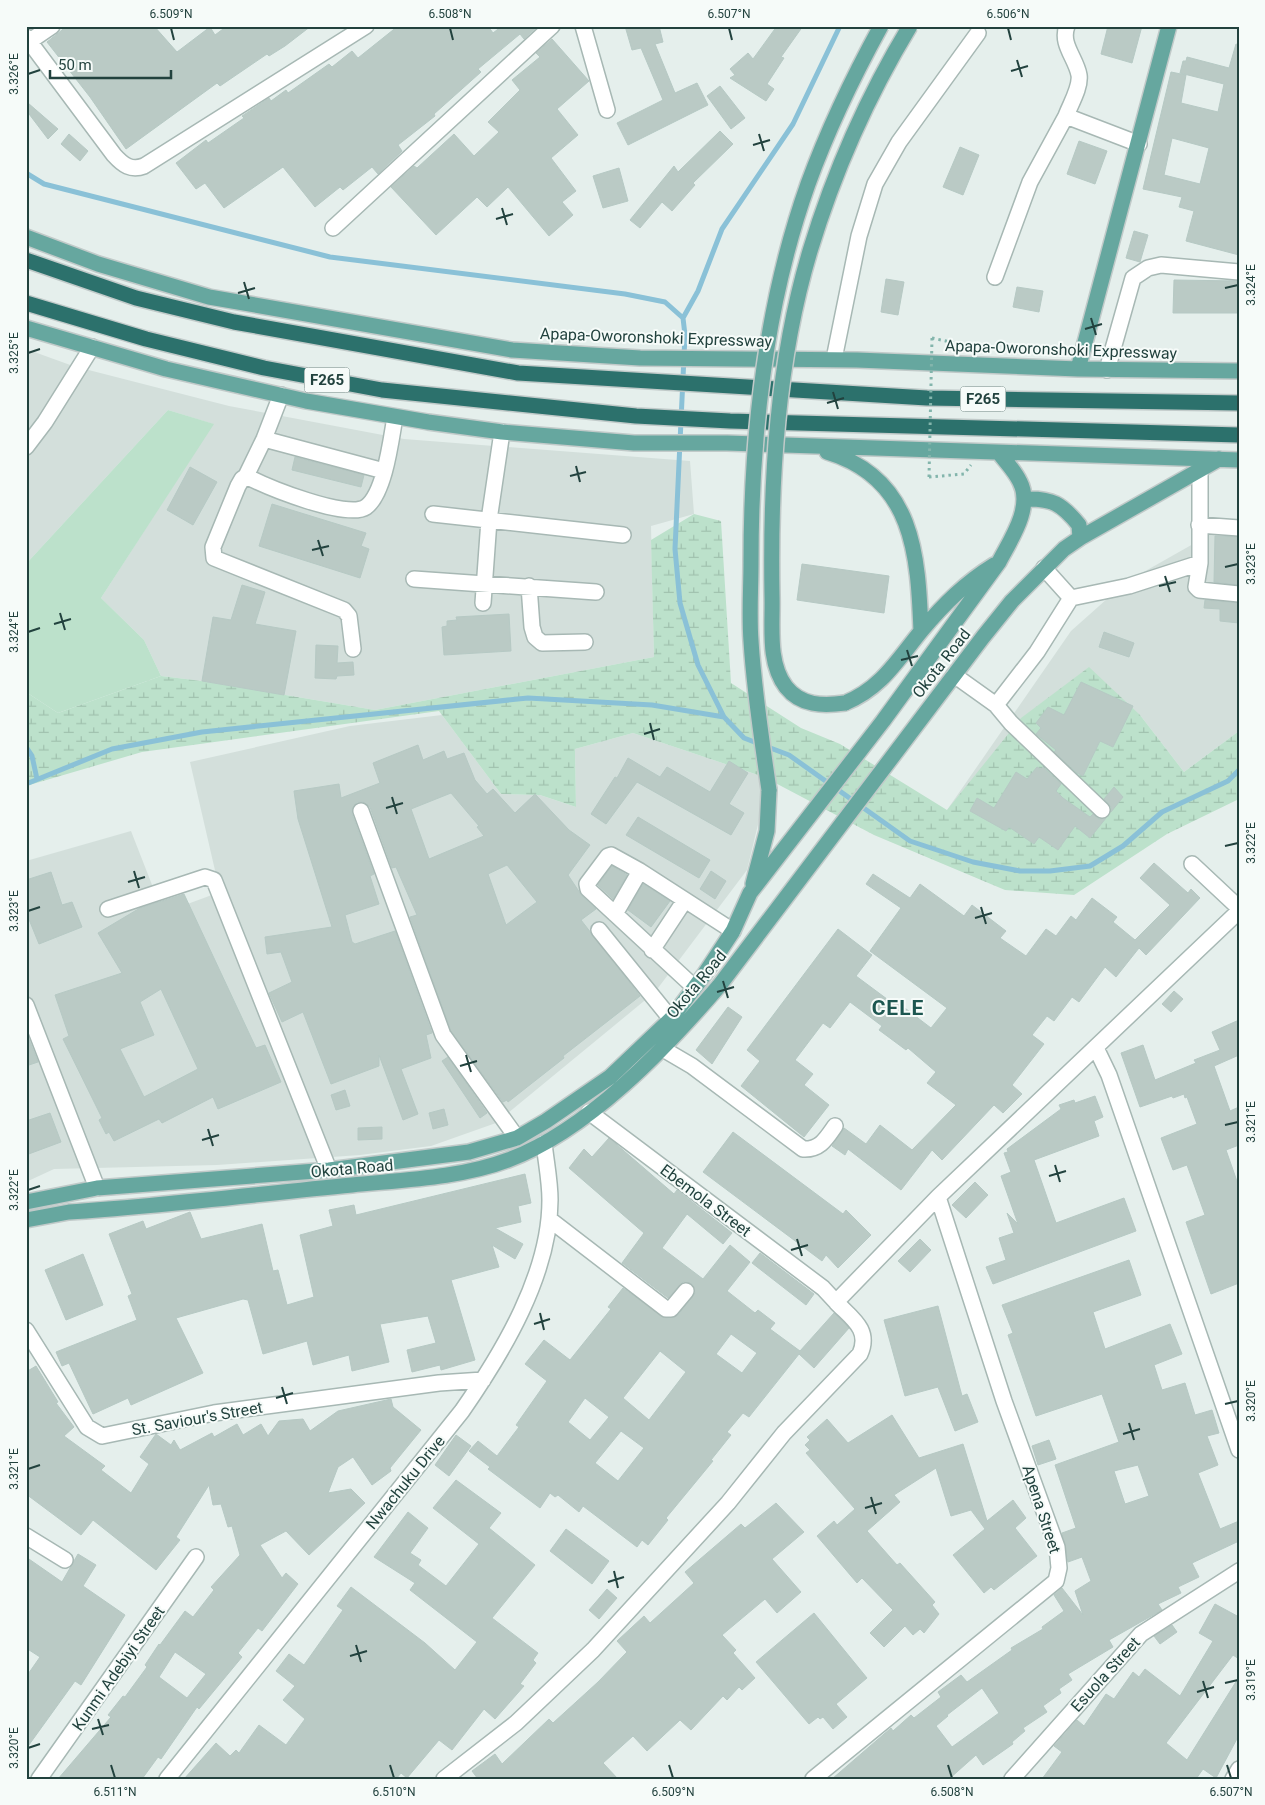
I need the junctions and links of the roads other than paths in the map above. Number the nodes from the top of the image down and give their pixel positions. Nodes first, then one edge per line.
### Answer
1 (52, 26) edge
2 (366, 26) edge
3 (552, 26) edge
4 (583, 26) edge
5 (881, 26) edge
6 (910, 26) edge
7 (1068, 26) edge
8 (1169, 26) edge
9 (978, 33) dead end
10 (28, 39) edge
11 (607, 110) dead end
12 (1066, 116) junction
13 (1139, 144) junction
14 (333, 228) dead end
15 (26, 237) edge
16 (26, 260) edge
17 (1239, 272) edge
18 (995, 276) dead end
19 (26, 303) edge
20 (26, 328) edge
21 (92, 347) junction
22 (834, 360) junction
23 (1078, 369) junction
24 (1107, 370) junction
25 (1239, 371) edge
26 (281, 394) junction
27 (1239, 403) edge
28 (395, 417) junction
29 (502, 432) junction
30 (1239, 435) edge
31 (264, 439) junction
32 (786, 446) junction
33 (26, 447) edge
34 (999, 453) junction
35 (1218, 460) junction
36 (1239, 460) edge
37 (384, 471) junction
38 (1200, 472) junction
39 (246, 476) junction
40 (1025, 499) junction
41 (433, 514) dead end
42 (489, 520) junction
43 (1199, 525) junction
44 (1239, 528) edge
45 (623, 535) dead end
46 (1080, 538) junction
47 (999, 562) junction
48 (1200, 563) junction
49 (1044, 568) junction
50 (414, 580) dead end
51 (484, 583) junction
52 (529, 586) junction
53 (596, 592) dead end
54 (1239, 594) edge
55 (1071, 598) junction
56 (483, 603) dead end
57 (920, 631) junction
58 (585, 642) dead end
59 (353, 649) dead end
60 (954, 675) junction
61 (996, 705) junction
62 (1102, 810) dead end
63 (361, 811) dead end
64 (1192, 864) dead end
65 (640, 871) junction
66 (750, 893) junction
67 (685, 900) junction
68 (108, 909) dead end
69 (1239, 910) edge
70 (615, 914) junction
71 (599, 930) dead end
72 (733, 930) junction
73 (652, 950) junction
74 (704, 975) junction
75 (719, 986) junction
76 (694, 987) junction
77 (26, 1005) edge
78 (671, 1019) junction
79 (1096, 1048) junction
80 (663, 1049) junction
81 (589, 1112) junction
82 (836, 1126) dead end
83 (517, 1138) junction
84 (544, 1143) junction
85 (329, 1170) junction
86 (207, 1180) junction
87 (97, 1188) junction
88 (210, 1198) junction
89 (938, 1198) junction
90 (26, 1202) edge
91 (549, 1219) junction
92 (26, 1220) edge
93 (686, 1291) dead end
94 (836, 1302) junction
95 (26, 1330) edge
96 (483, 1380) junction
97 (1239, 1450) edge
98 (26, 1536) edge
99 (196, 1557) dead end
100 (65, 1560) dead end
101 (1239, 1571) edge
102 (1239, 1769) edge
103 (39, 1779) edge
104 (167, 1779) edge
105 (444, 1779) edge
106 (813, 1779) edge
107 (1012, 1779) edge
108 (1233, 1779) edge

1 - 10 street
2 - 10 street
3 - 14 street
4 - 11 street
5 - 66 main road, bridge
6 - 57 main road, bridge
7 - 12 street
8 - 13 main road
9 - 22 street
12 - 13 street
12 - 18 street
13 - 23 main road
15 - 22 main road, Apapa-Oworonshoki Expressway
16 - 27 highway, F265
17 - 24 street
19 - 30 highway, F265
20 - 21 main road
21 - 26 main road
21 - 33 street
22 - 23 main road, Apapa-Oworonshoki Expressway
23 - 24 main road, Apapa-Oworonshoki Expressway
24 - 25 main road, Apapa-Oworonshoki Expressway
26 - 28 main road
26 - 31 street
28 - 29 main road
28 - 37 street
29 - 32 main road
29 - 42 street
31 - 37 street
31 - 39 street
32 - 34 main road
32 - 57 main road
34 - 35 main road
34 - 40 main road
35 - 36 main road
35 - 38 main road, Okota Road
37 - 39 street
38 - 43 street
38 - 46 main road, Okota Road
39 - 59 street
40 - 46 main road
40 - 47 main road, Okota Road
41 - 42 street
42 - 45 street
42 - 51 street
43 - 44 street
43 - 48 street
46 - 49 main road, Okota Road
47 - 57 main road
47 - 66 main road, Okota Road
48 - 54 street
48 - 55 street
49 - 55 street
49 - 60 main road, Okota Road
50 - 51 street
51 - 52 street
51 - 56 street
52 - 53 street
52 - 58 street
55 - 61 street
60 - 61 street
60 - 75 main road, Okota Road
61 - 62 street
63 - 83 street
64 - 69 street
65 - 67 street
65 - 70 street
65 - 70 street
66 - 72 main road, Okota Road
67 - 72 street
67 - 73 street
68 - 85 street
69 - 79 street
70 - 73 street
71 - 78 street
72 - 74 main road, Okota Road
73 - 76 street
74 - 75 main road
74 - 76 main road, Okota Road
75 - 80 main road, Okota Road
76 - 78 main road, Okota Road
77 - 87 street
78 - 83 main road, Okota Road
79 - 89 street
79 - 97 street
80 - 81 main road, Okota Road
80 - 82 street
81 - 84 main road, Okota Road
81 - 94 street, Ebemola Street
83 - 85 main road, Okota Road
84 - 88 main road, Okota Road
84 - 91 street, Nwachuku Drive
85 - 86 main road, Okota Road
86 - 87 main road, Okota Road
86 - 88 main road
87 - 90 main road, Okota Road
88 - 92 main road, Okota Road
89 - 94 street
89 - 106 street, Apena Street
91 - 93 street
91 - 96 street, Nwachuku Drive
94 - 105 street, Ebemola Street
95 - 96 street, St. Saviour's Street
96 - 104 street, Nwachuku Drive
98 - 100 street
99 - 103 street, Kunmi Adebiyi Street
101 - 107 street, Esuola Street
102 - 108 street

